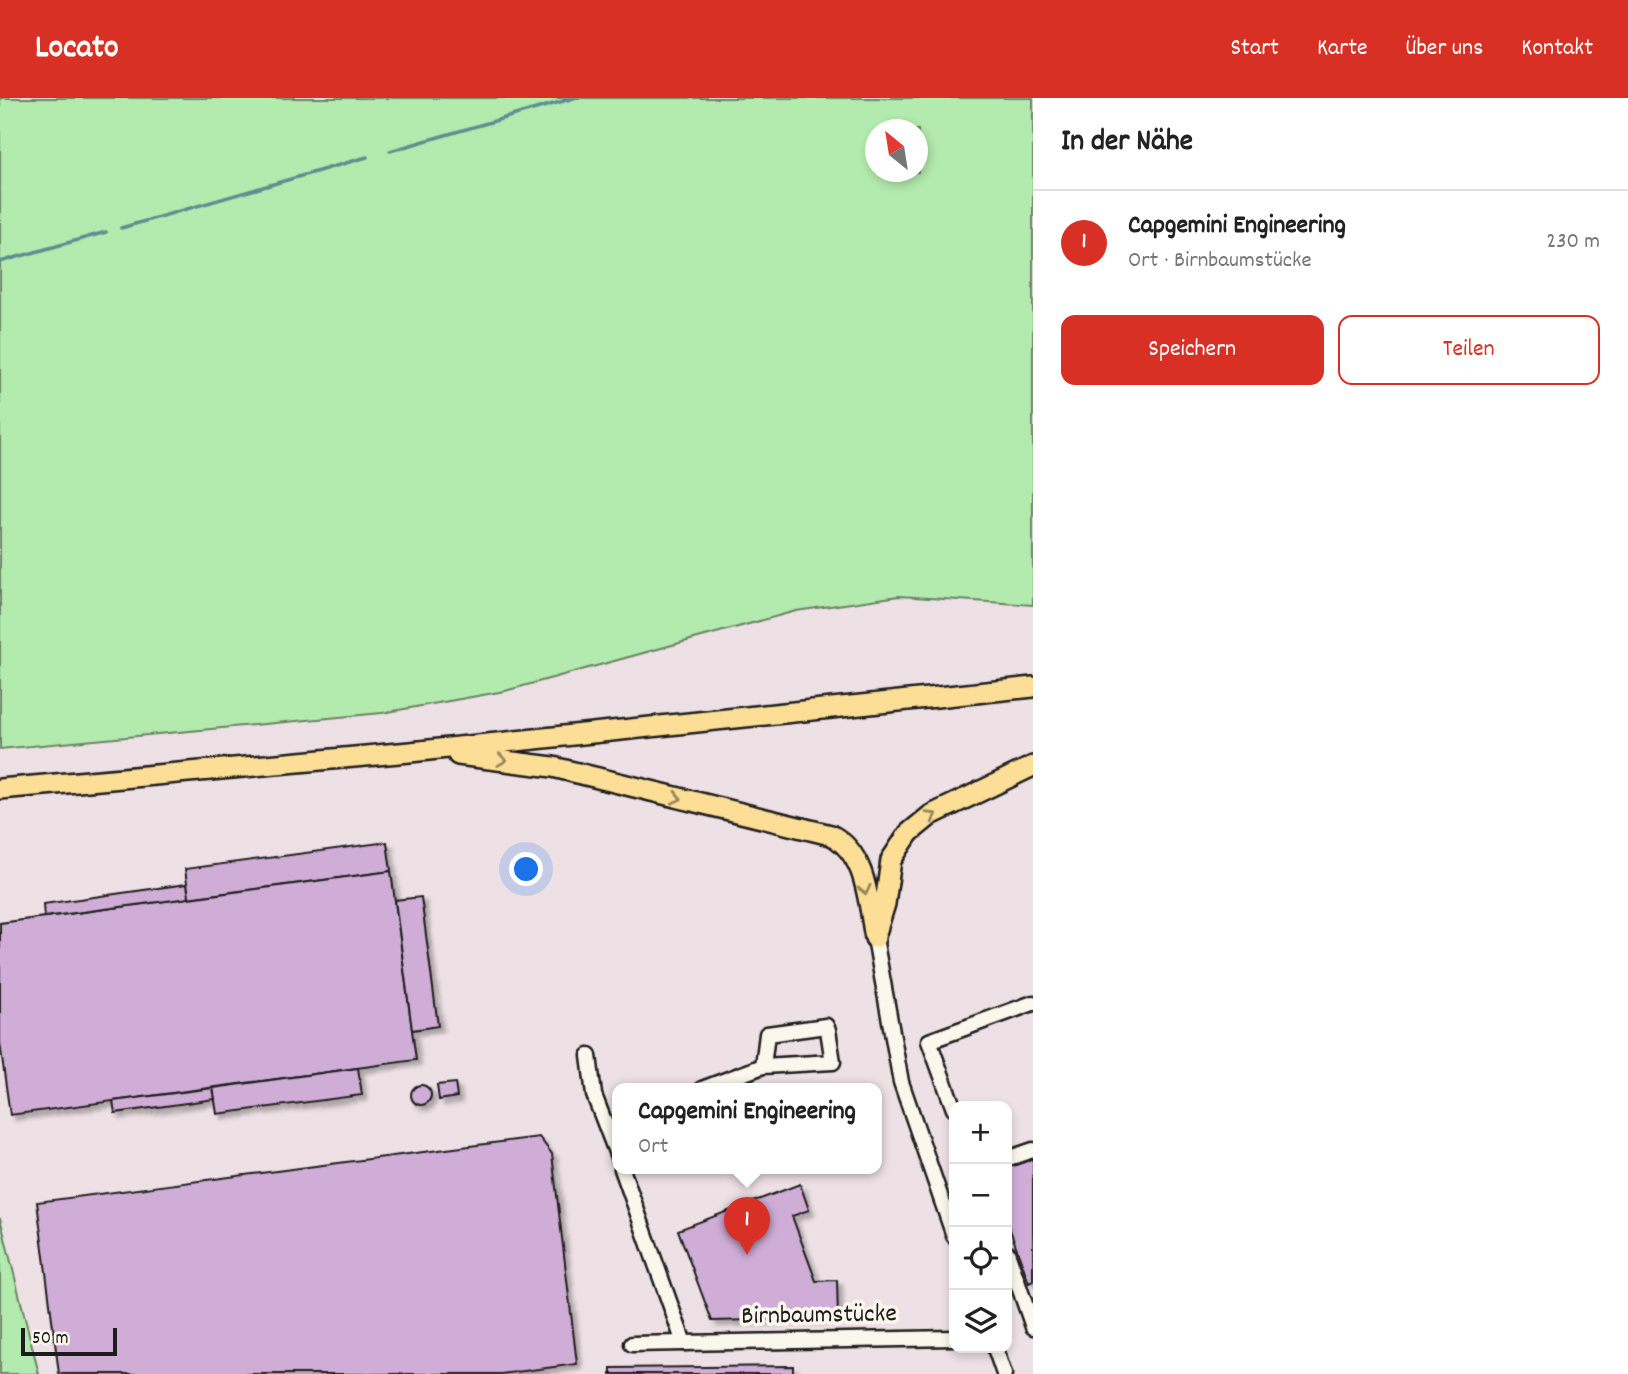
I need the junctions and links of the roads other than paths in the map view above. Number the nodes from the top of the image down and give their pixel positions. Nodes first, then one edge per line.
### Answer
1 (1033, 687) edge
2 (410, 752) junction
3 (1033, 766) edge
4 (0, 789) edge
5 (875, 938) junction
6 (1033, 1003) edge
7 (589, 1056) dead end
8 (763, 1066) junction
9 (718, 1083) edge
10 (951, 1101) edge
11 (612, 1122) edge
12 (1033, 1150) edge
13 (1012, 1157) edge
14 (624, 1174) edge
15 (951, 1227) edge
16 (1012, 1266) edge
17 (1033, 1327) edge
18 (949, 1338) edge
19 (684, 1343) junction
20 (632, 1344) dead end
21 (997, 1353) edge
22 (1004, 1374) edge

1 - 2 main road
2 - 4 main road
2 -> 5 main road
5 -> 3 main road
5 - 15 street
6 - 10 street
7 - 11 street
8 - 8 street
8 - 9 street
12 - 13 street
14 - 19 street
16 - 17 street
18 - 19 street, Birnbaumstücke
19 - 20 street, Birnbaumstücke
21 - 22 street

